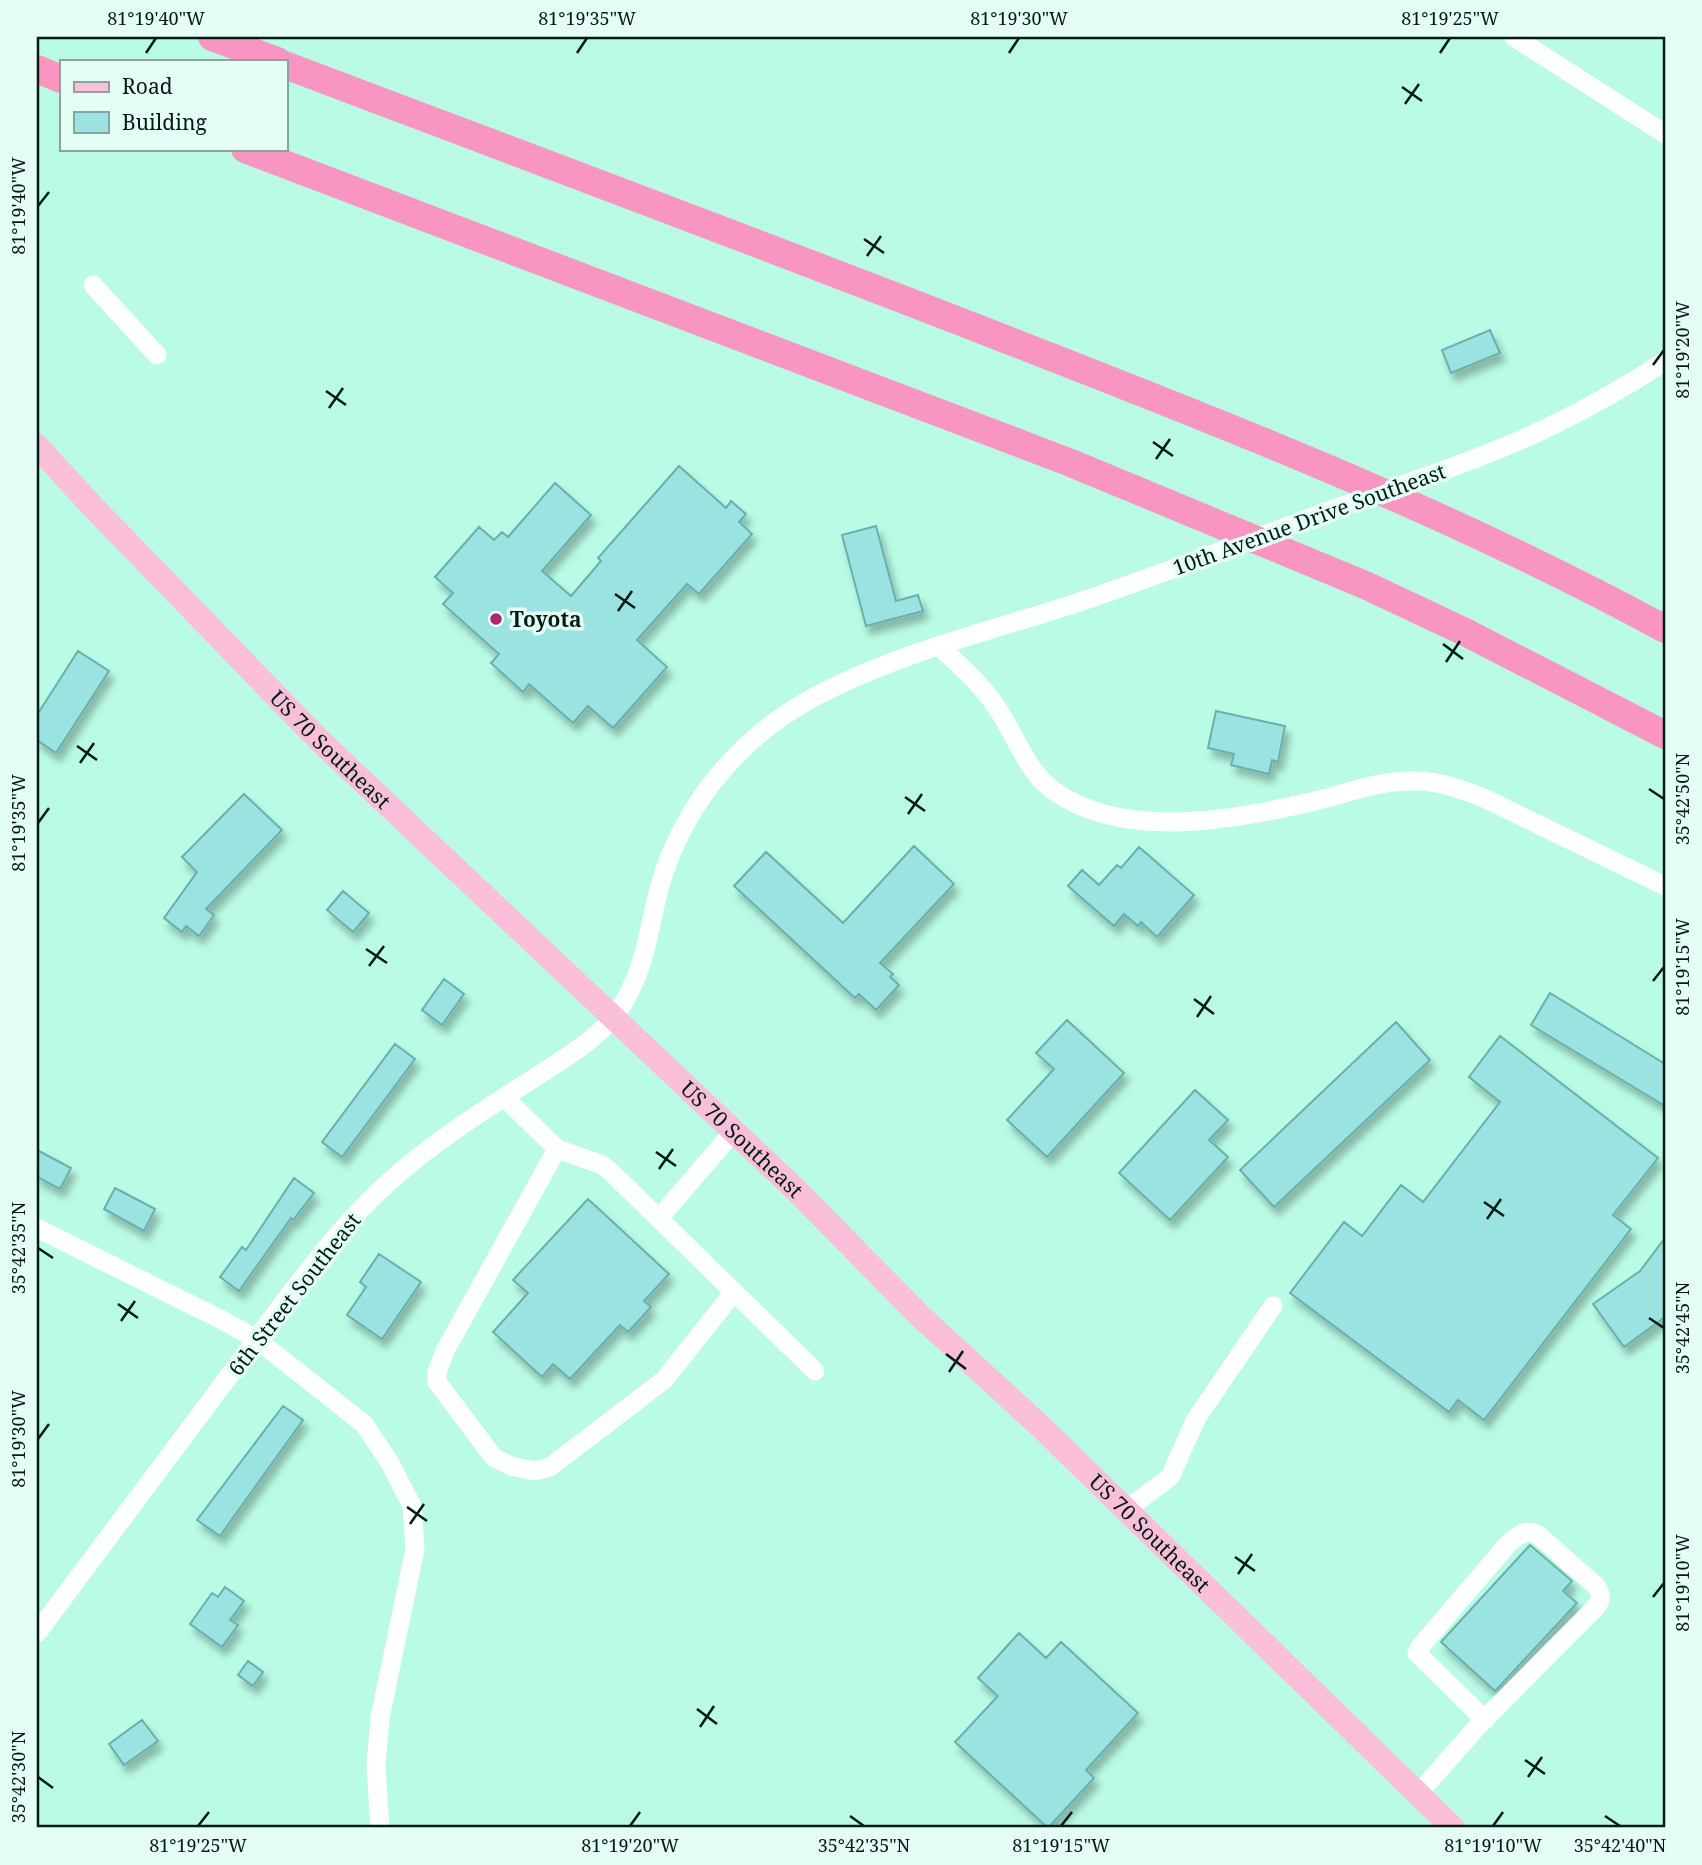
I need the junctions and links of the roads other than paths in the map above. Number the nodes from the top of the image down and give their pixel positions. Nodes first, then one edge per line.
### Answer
1 (212, 37) edge
2 (1514, 37) edge
3 (273, 60) edge
4 (287, 66) edge
5 (37, 69) edge
6 (60, 79) edge
7 (1665, 134) edge
8 (248, 150) edge
9 (93, 285) dead end
10 (157, 355) dead end
11 (1665, 361) edge
12 (37, 446) edge
13 (1665, 629) edge
14 (940, 647) junction
15 (1665, 735) edge
16 (1665, 886) edge
17 (614, 1017) junction
18 (504, 1097) junction
19 (734, 1131) junction
20 (557, 1149) junction
21 (659, 1219) junction
22 (37, 1228) edge
23 (734, 1292) junction
24 (1273, 1306) dead end
25 (256, 1339) junction
26 (815, 1371) dead end
27 (1126, 1510) junction
28 (37, 1633) edge
29 (1485, 1720) junction
30 (1418, 1794) junction
31 (380, 1828) edge
32 (1453, 1828) edge

1 - 3 highway
2 - 7 street
4 - 13 highway
5 - 6 highway
8 - 15 highway
9 - 10 street
11 - 14 street, 10th Avenue Drive Southeast
12 - 17 main road, US 70 Southeast
14 - 16 street
14 - 17 street, 10th Avenue Drive Southeast
17 - 18 street, 6th Street Southeast
17 - 19 main road, US 70 Southeast
18 - 20 street
18 - 25 street, 6th Street Southeast
19 - 21 street
19 - 27 main road, US 70 Southeast
20 - 21 street
20 - 23 street
21 - 23 street
22 - 25 street
23 - 26 street
24 - 27 street
25 - 28 street, 6th Street Southeast
25 - 31 street
27 - 30 main road, US 70 Southeast
29 - 29 street
29 - 30 street
30 - 32 main road, US 70 Southeast

